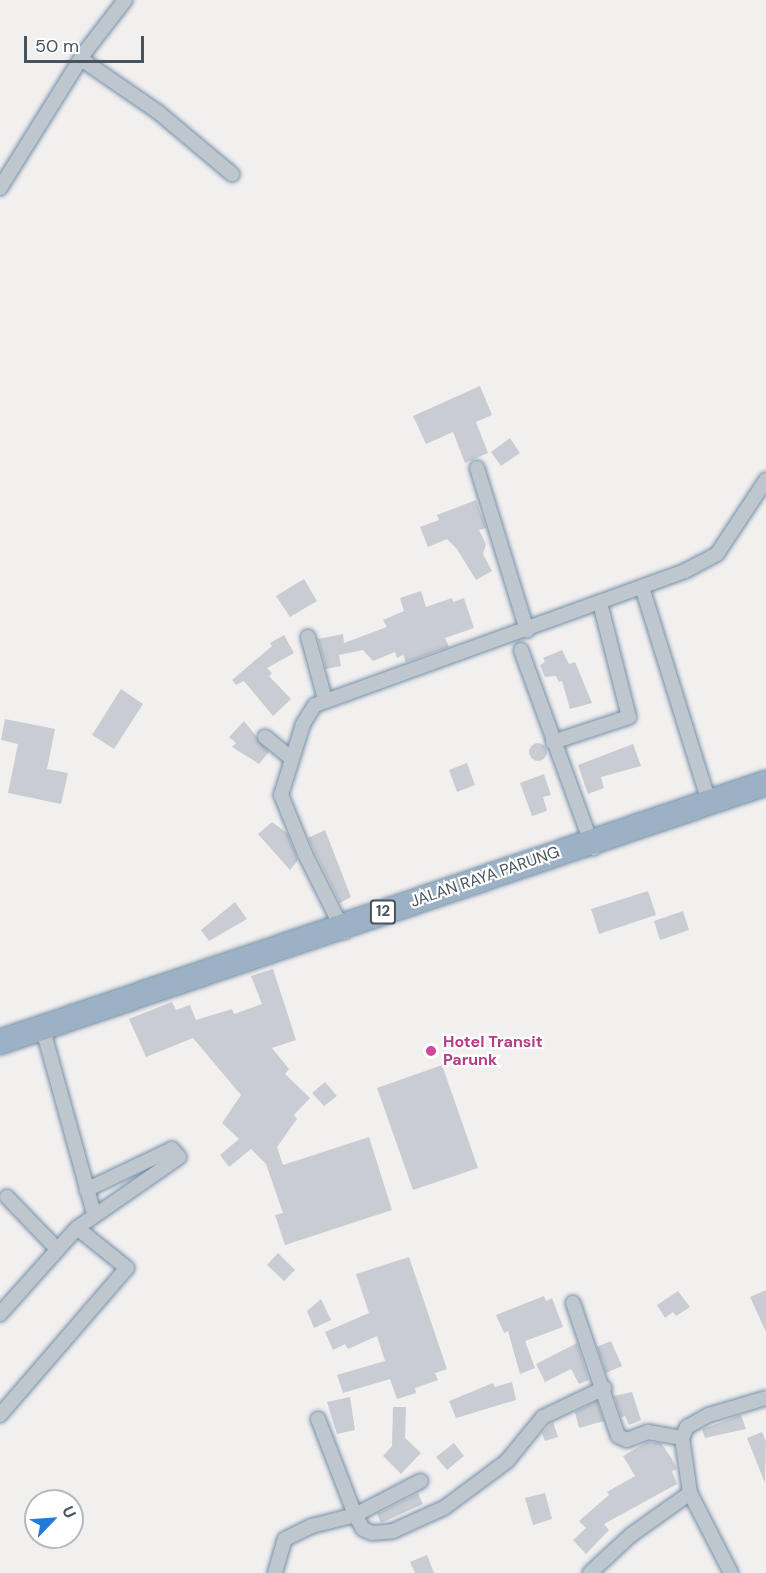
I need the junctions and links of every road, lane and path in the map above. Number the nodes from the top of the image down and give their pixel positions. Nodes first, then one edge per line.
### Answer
1 (125, 0) edge
2 (81, 59) junction
3 (232, 174) dead end
4 (0, 188) edge
5 (477, 468) dead end
6 (766, 480) edge
7 (642, 587) junction
8 (600, 603) junction
9 (527, 631) junction
10 (308, 637) dead end
11 (521, 650) dead end
12 (325, 699) junction
13 (265, 737) dead end
14 (553, 742) junction
15 (292, 759) junction
16 (766, 783) edge
17 (766, 794) edge
18 (709, 802) junction
19 (592, 846) junction
20 (344, 929) junction
21 (45, 1037) junction
22 (0, 1042) edge
23 (0, 1052) edge
24 (86, 1191) junction
25 (7, 1197) dead end
26 (94, 1214) junction
27 (77, 1228) junction
28 (57, 1249) junction
29 (573, 1303) dead end
30 (2, 1306) edge
31 (604, 1388) junction
32 (766, 1398) edge
33 (0, 1415) edge
34 (318, 1419) dead end
35 (682, 1438) junction
36 (421, 1481) dead end
37 (690, 1492) junction
38 (355, 1515) junction
39 (275, 1573) edge
40 (590, 1573) edge
41 (731, 1573) edge

1 - 2 street
2 - 3 street
2 - 4 street
5 - 9 street
6 - 7 street
7 - 8 street
7 - 18 street
8 - 9 street
8 - 14 street
9 - 12 street
10 - 12 street
11 - 14 street
12 - 15 street
13 - 15 street
14 - 19 street
15 - 20 street
16 - 18 highway, JALAN RAYA PARUNG / 12
17 - 19 highway, JALAN RAYA PARUNG / 12
18 - 19 highway, JALAN RAYA PARUNG / 12
19 - 20 highway, JALAN RAYA PARUNG / 12
20 - 21 highway, JALAN RAYA PARUNG / 12
20 - 22 highway, JALAN RAYA PARUNG / 12
21 - 23 highway, JALAN RAYA PARUNG / 12
21 - 24 street
24 - 26 street
24 - 26 street
25 - 28 street
26 - 27 street
27 - 28 street
27 - 33 street
28 - 30 street
29 - 31 street
31 - 35 street
31 - 38 street
32 - 35 street
34 - 38 street
35 - 37 street
36 - 38 street
37 - 40 street
37 - 41 street
38 - 39 street

